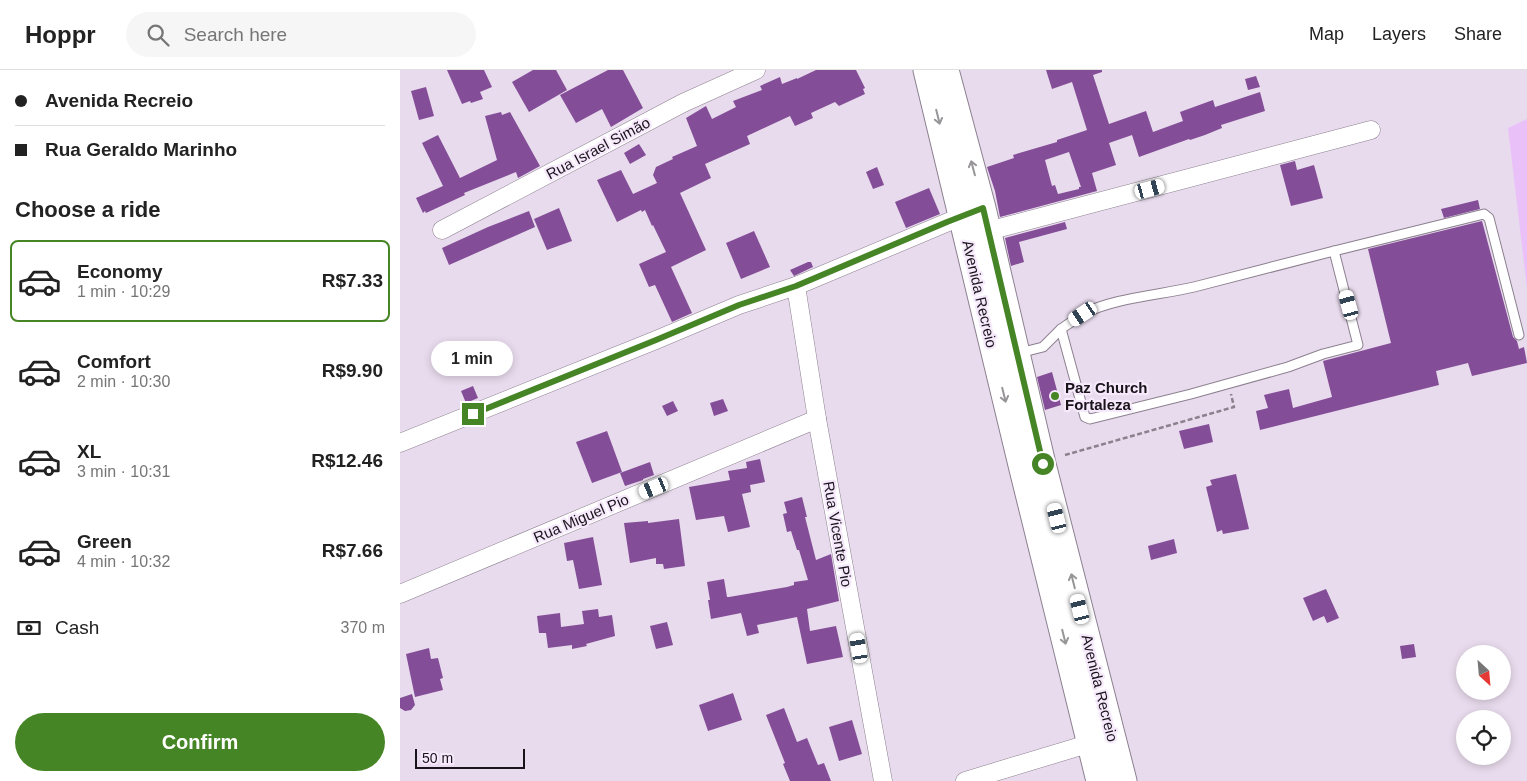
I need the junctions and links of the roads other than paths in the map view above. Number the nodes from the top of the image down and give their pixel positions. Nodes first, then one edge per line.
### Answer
1 (756, 70) edge
2 (926, 70) edge
3 (946, 70) edge
4 (1371, 130) dead end
5 (978, 218) junction
6 (442, 230) dead end
7 (1334, 251) junction
8 (796, 286) junction
9 (1061, 329) junction
10 (1519, 335) dead end
11 (1006, 356) junction
12 (817, 419) junction
13 (400, 443) edge
14 (400, 594) edge
15 (1101, 740) junction
16 (883, 781) edge
17 (965, 781) edge
18 (1099, 781) edge
19 (1124, 781) edge

1 - 6 street, Rua Israel Simão
2 -> 5 main road, Avenida Recreio
5 -> 3 main road, Avenida Recreio
4 - 5 street
5 - 8 street
5 - 11 main road, Avenida Recreio
7 - 9 lane
7 - 9 lane
7 - 10 lane
8 - 12 street, Rua Vicente Pio
8 - 13 street
9 - 11 lane
11 - 15 main road, Avenida Recreio
12 - 14 street, Rua Miguel Pio
12 - 16 street, Rua Vicente Pio
15 - 17 street
15 - 18 main road, Avenida Recreio
15 - 19 main road, Avenida Recreio

